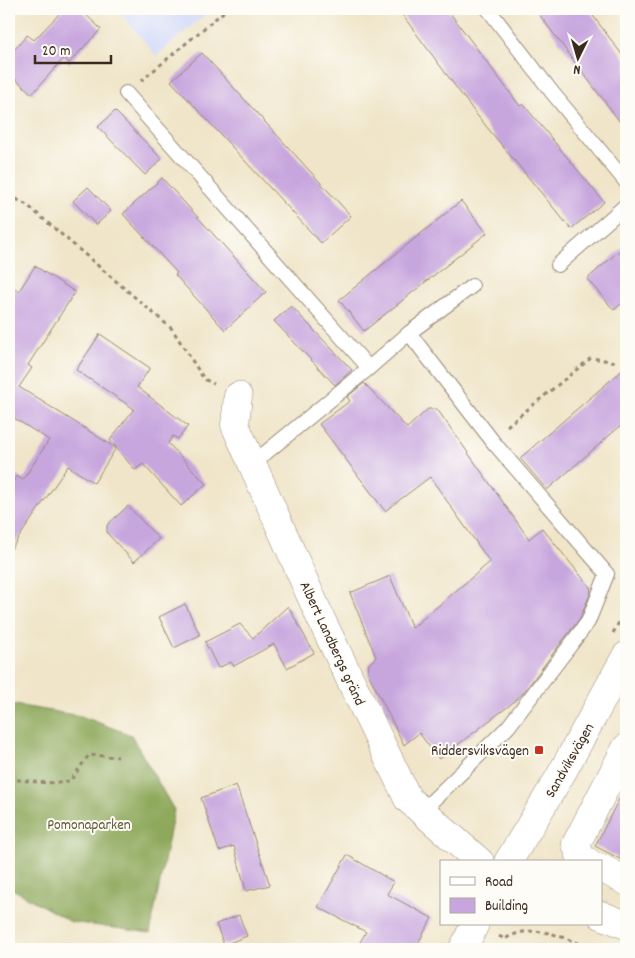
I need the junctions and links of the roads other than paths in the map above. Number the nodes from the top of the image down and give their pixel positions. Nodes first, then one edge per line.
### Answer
1 (488, 9) edge
2 (126, 93) road end
3 (626, 182) edge
4 (626, 205) edge
5 (558, 265) dead end
6 (472, 286) dead end
7 (409, 333) junction
8 (369, 368) junction
9 (238, 396) road end
10 (252, 464) junction
11 (626, 656) edge
12 (626, 748) edge
13 (422, 811) junction
14 (478, 860) edge
15 (509, 860) edge
16 (584, 860) edge
17 (602, 869) edge
18 (626, 881) edge
19 (602, 915) edge
20 (626, 925) edge
21 (474, 926) edge
22 (463, 949) edge

1 - 3 lane
2 - 8 lane
4 - 5 lane
6 - 7 lane
7 - 8 lane
7 - 13 lane
8 - 10 lane
9 - 10 street, Albert Landbergs gränd
10 - 13 street, Albert Landbergs gränd
11 - 15 street, Sandviksvägen
12 - 16 street
13 - 14 street, Albert Landbergs gränd
17 - 18 street
19 - 20 street
21 - 22 street

